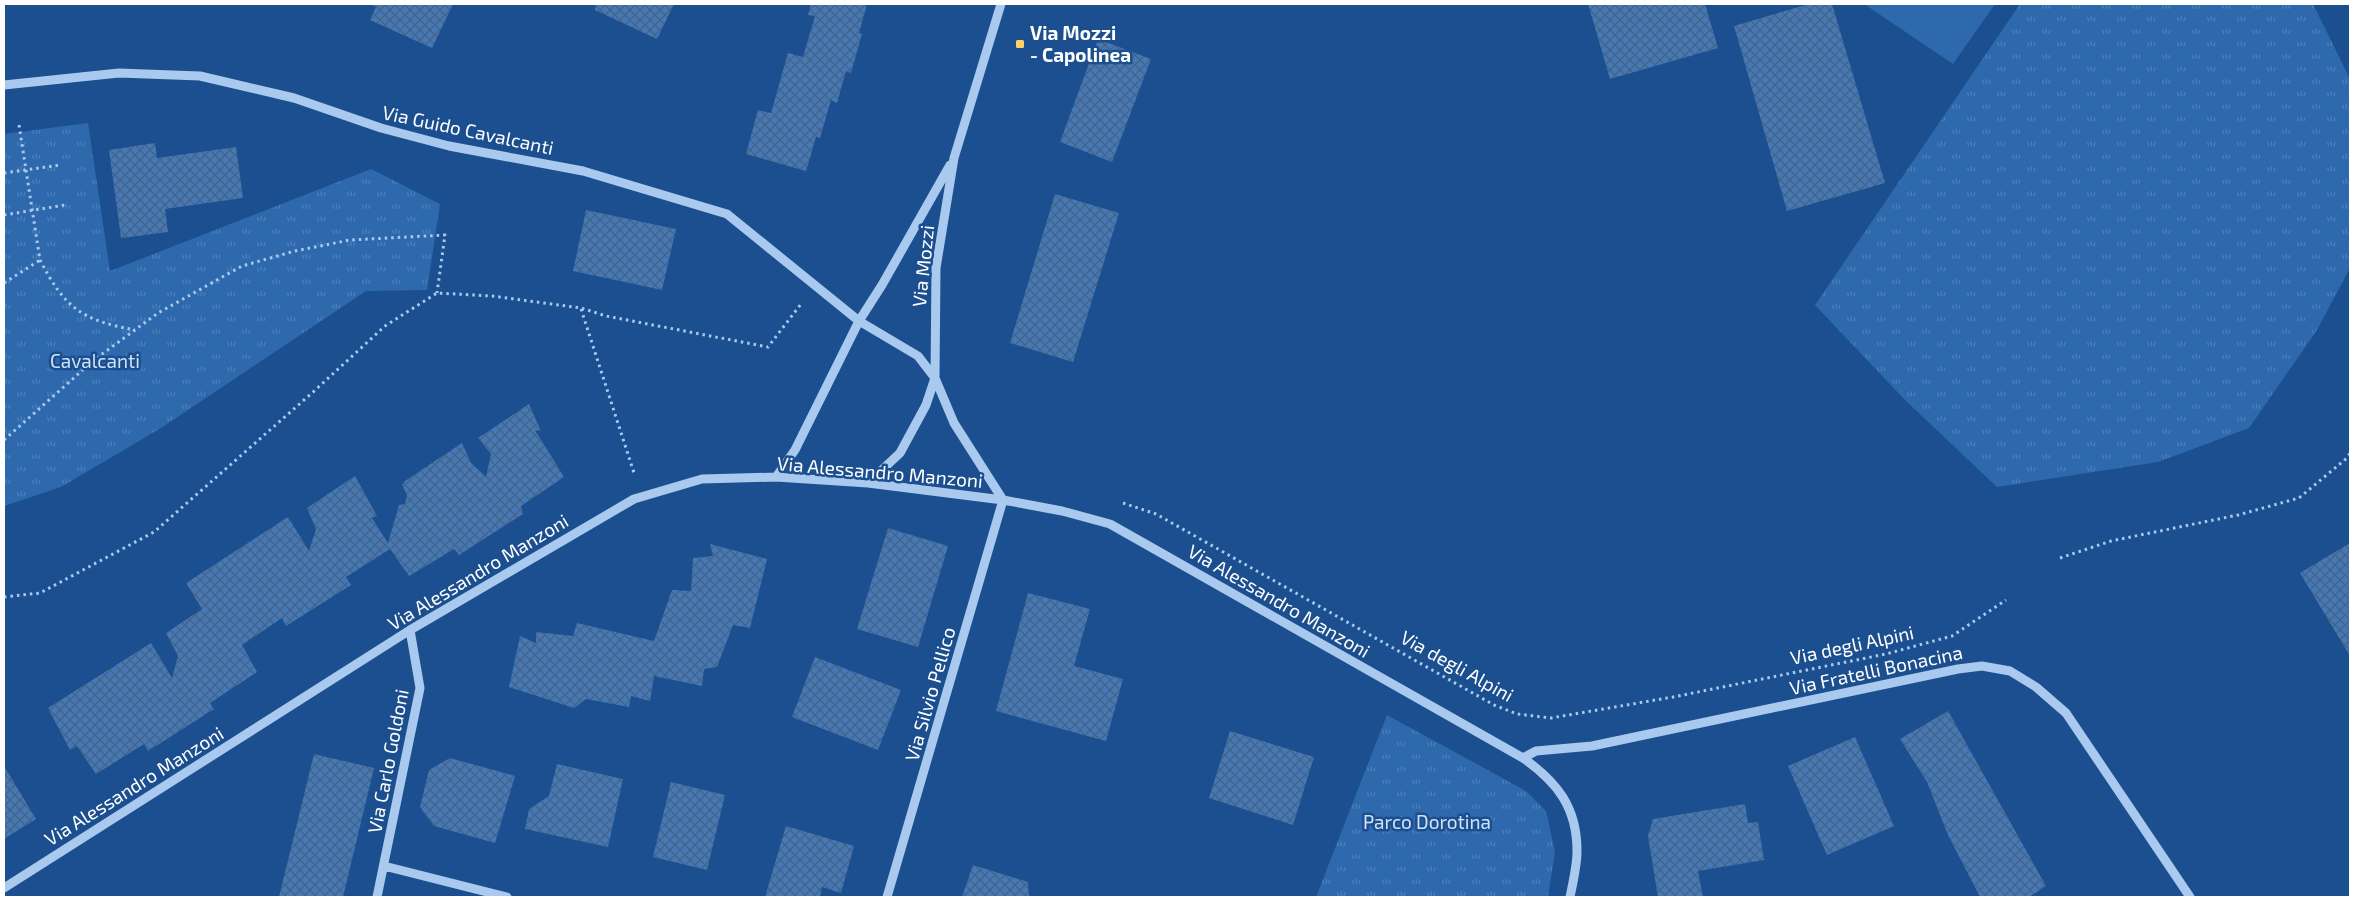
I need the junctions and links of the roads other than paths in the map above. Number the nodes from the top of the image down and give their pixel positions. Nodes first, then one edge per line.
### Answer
1 (1001, 4) edge
2 (4, 85) edge
3 (954, 158) junction
4 (859, 321) junction
5 (935, 378) junction
6 (776, 477) junction
7 (868, 483) junction
8 (1003, 500) junction
9 (410, 630) junction
10 (1522, 758) junction
11 (384, 866) junction
12 (4, 888) edge
13 (377, 897) edge
14 (507, 897) edge
15 (887, 897) edge
16 (1570, 897) edge
17 (2190, 897) edge

1 - 3 street, Via Mozzi
2 - 4 street, Via Guido Cavalcanti
3 - 4 street, Via Mozzi
3 - 5 street, Via Mozzi
4 - 5 street, Via Mozzi
4 - 6 street, Via Mozzi
5 - 7 street, Via Mozzi
5 - 8 street, Via Mozzi
6 - 7 street, Via Alessandro Manzoni
6 - 9 street, Via Alessandro Manzoni
7 - 8 street, Via Alessandro Manzoni
8 - 10 street, Via Alessandro Manzoni
8 - 15 street, Via Silvio Pellico
9 - 11 street, Via Carlo Goldoni
9 - 12 street, Via Alessandro Manzoni
10 - 16 street, Via Alessandro Manzoni
10 - 17 street, Via Fratelli Bonacina
11 - 13 street, Via Carlo Goldoni
11 - 14 street

